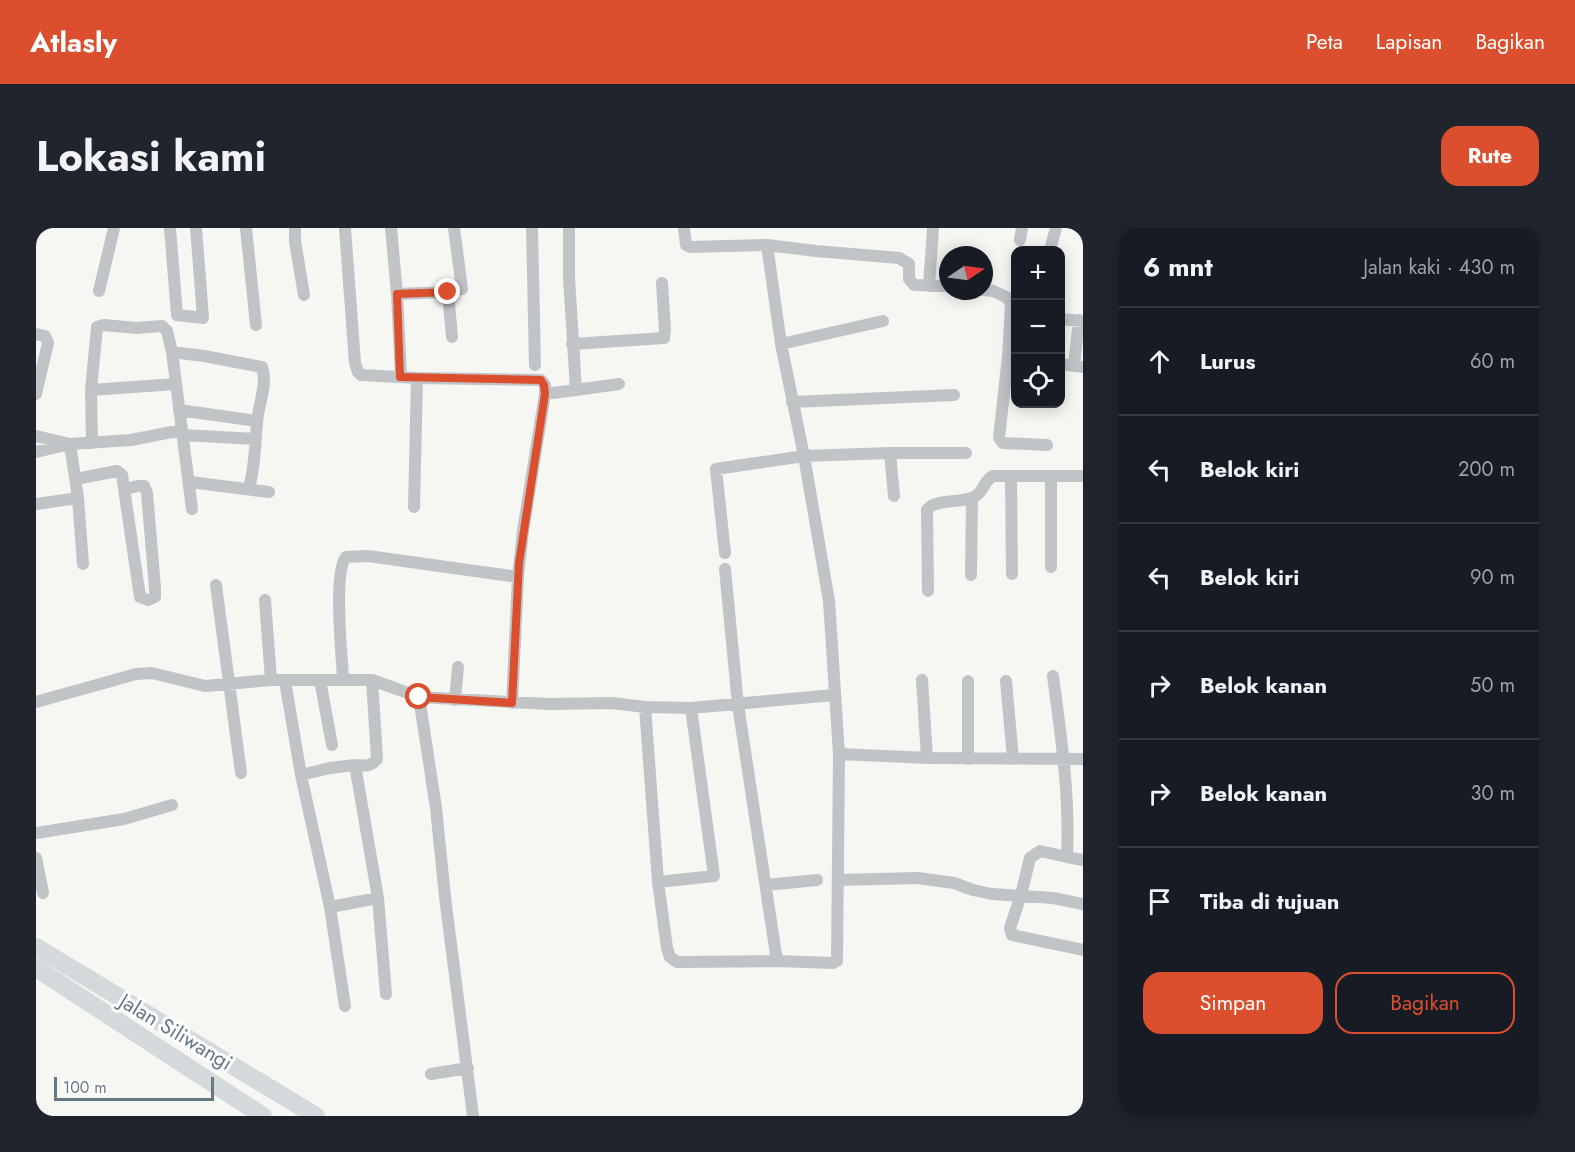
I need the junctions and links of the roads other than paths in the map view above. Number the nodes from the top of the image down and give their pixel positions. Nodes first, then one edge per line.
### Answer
1 (114, 228) edge
2 (170, 228) edge
3 (196, 228) edge
4 (246, 228) edge
5 (295, 228) edge
6 (345, 228) edge
7 (391, 228) edge
8 (454, 228) edge
9 (532, 228) edge
10 (569, 228) edge
11 (684, 228) edge
12 (933, 228) edge
13 (1056, 228) edge
14 (766, 245) junction
15 (1051, 246) edge
16 (662, 282) dead end
17 (929, 286) junction
18 (939, 286) edge
19 (99, 291) dead end
20 (993, 291) edge
21 (448, 292) junction
22 (397, 294) junction
23 (304, 295) dead end
24 (1011, 310) edge
25 (1065, 320) edge
26 (1081, 320) edge
27 (884, 321) dead end
28 (256, 325) dead end
29 (36, 334) edge
30 (452, 337) dead end
31 (781, 344) junction
32 (572, 345) junction
33 (172, 352) junction
34 (1011, 363) edge
35 (535, 365) dead end
36 (1078, 366) edge
37 (400, 377) junction
38 (417, 378) junction
39 (176, 384) junction
40 (619, 384) dead end
41 (91, 390) junction
42 (576, 390) junction
43 (36, 394) edge
44 (545, 394) junction
45 (954, 395) dead end
46 (792, 402) junction
47 (179, 410) junction
48 (257, 421) junction
49 (182, 433) junction
50 (36, 436) edge
51 (256, 439) junction
52 (92, 443) junction
53 (70, 444) junction
54 (1047, 445) dead end
55 (36, 453) edge
56 (890, 453) junction
57 (966, 453) dead end
58 (804, 456) junction
59 (1083, 476) edge
60 (1011, 477) junction
61 (1051, 477) junction
62 (76, 479) junction
63 (190, 482) junction
64 (249, 488) junction
65 (125, 489) junction
66 (269, 492) dead end
67 (894, 496) dead end
68 (78, 498) junction
69 (972, 498) junction
70 (36, 504) edge
71 (414, 507) dead end
72 (192, 509) dead end
73 (724, 553) dead end
74 (83, 564) dead end
75 (1051, 567) dead end
76 (725, 569) dead end
77 (1012, 574) dead end
78 (971, 575) dead end
79 (518, 577) junction
80 (216, 585) dead end
81 (928, 591) dead end
82 (265, 600) dead end
83 (458, 667) dead end
84 (1053, 676) dead end
85 (343, 679) junction
86 (271, 680) junction
87 (320, 680) junction
88 (372, 680) junction
89 (922, 680) dead end
90 (285, 681) junction
91 (968, 681) dead end
92 (1006, 681) dead end
93 (228, 684) junction
94 (834, 695) junction
95 (419, 697) junction
96 (454, 700) junction
97 (36, 702) edge
98 (512, 703) junction
99 (738, 705) junction
100 (645, 707) junction
101 (691, 708) junction
102 (333, 745) dead end
103 (839, 754) junction
104 (927, 758) junction
105 (968, 759) junction
106 (1013, 759) junction
107 (1064, 759) junction
108 (1083, 759) edge
109 (355, 765) junction
110 (242, 773) dead end
111 (301, 775) junction
112 (172, 805) dead end
113 (36, 833) edge
114 (1067, 857) junction
115 (36, 858) edge
116 (1083, 860) edge
117 (817, 880) dead end
118 (838, 880) junction
119 (658, 882) junction
120 (766, 885) junction
121 (43, 893) dead end
122 (1021, 895) junction
123 (378, 898) junction
124 (1083, 904) edge
125 (330, 906) junction
126 (36, 947) edge
127 (1083, 950) edge
128 (777, 961) junction
129 (36, 968) edge
130 (386, 994) dead end
131 (345, 1006) dead end
132 (468, 1068) junction
133 (431, 1074) dead end
134 (263, 1116) edge
135 (316, 1116) edge
136 (473, 1116) edge

1 - 19 street
2 - 3 street
4 - 28 street
5 - 23 street
6 - 37 street
7 - 22 street
8 - 21 street
9 - 35 street
10 - 32 street
11 - 14 street
12 - 17 street
13 - 15 street
14 - 17 street
14 - 31 street
16 - 32 street
17 - 18 street
20 - 24 street
21 - 22 street
21 - 30 street
22 - 37 street
25 - 26 street
26 - 36 street
27 - 31 street
29 - 43 street
31 - 46 street
32 - 42 street
33 - 39 street
33 - 41 street
33 - 48 street
34 - 54 street
37 - 38 street
38 - 44 street
38 - 71 street
39 - 41 street
39 - 47 street
40 - 42 street
41 - 52 street
42 - 44 street
44 - 79 street
45 - 46 street
46 - 58 street
47 - 48 street
47 - 49 street
48 - 51 street
49 - 51 street
49 - 52 street
49 - 63 street
50 - 53 street
51 - 64 street
52 - 53 street
53 - 55 street
53 - 62 street
56 - 57 street
56 - 58 street
56 - 67 street
58 - 73 street
58 - 94 street
59 - 61 street
60 - 61 street
60 - 69 street
60 - 77 street
61 - 75 street
62 - 65 street
62 - 68 street
63 - 64 street
63 - 72 street
64 - 66 street
65 - 65 street
68 - 70 street
68 - 74 street
69 - 78 street
69 - 81 street
76 - 99 street
79 - 85 street
79 - 98 street
80 - 93 street
82 - 86 street
83 - 96 street
84 - 107 street
85 - 87 street
85 - 88 street
86 - 90 street
86 - 93 street
87 - 90 street
87 - 102 street
88 - 95 street
88 - 109 street
89 - 104 street
90 - 111 street
91 - 105 street
92 - 106 street
93 - 97 street
93 - 110 street
94 - 99 street
94 - 103 street
95 - 96 street
95 - 132 street
96 - 98 street
98 - 100 street
99 - 101 street
99 - 120 street
100 - 101 street
100 - 119 street
101 - 119 street
103 - 104 street
103 - 118 street
104 - 105 street
105 - 106 street
106 - 107 street
107 - 108 street
107 - 114 street
109 - 111 street
109 - 123 street
111 - 125 street
112 - 113 street
114 - 116 street
114 - 122 street
115 - 121 street
117 - 120 street
118 - 122 street
118 - 128 street
119 - 128 street
120 - 128 street
122 - 124 street
122 - 127 street
123 - 125 street
123 - 130 street
125 - 131 street
126 - 135 main road, Jalan Siliwangi
129 - 134 main road, Jalan Siliwangi
132 - 133 street
132 - 136 street

